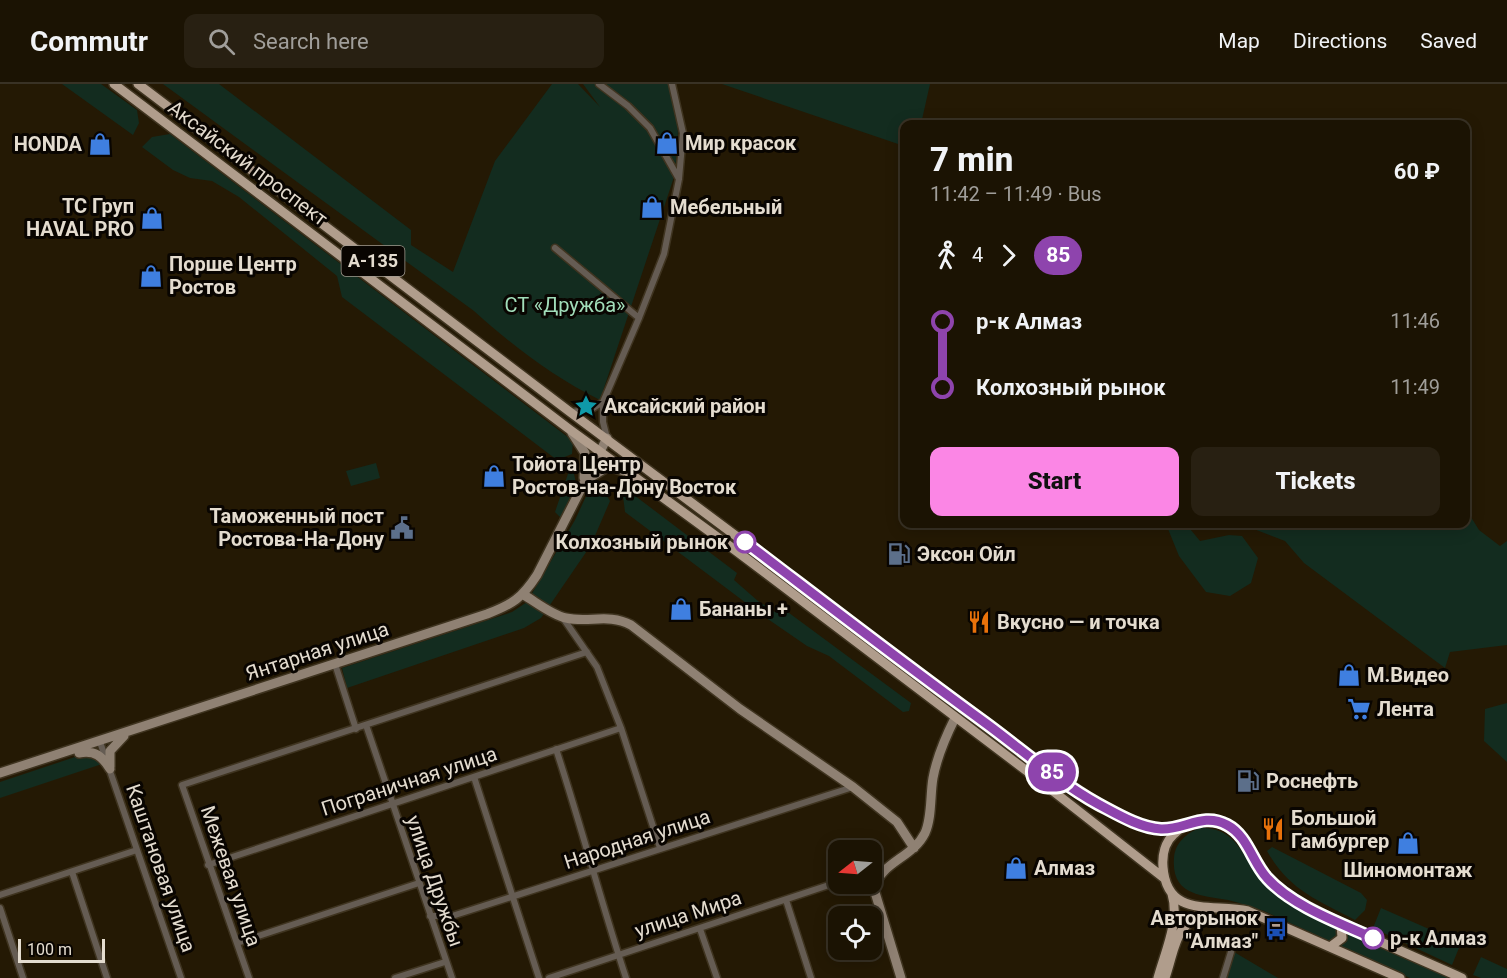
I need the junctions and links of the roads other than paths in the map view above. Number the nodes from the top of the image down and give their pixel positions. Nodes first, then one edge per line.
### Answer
1 (114, 84) edge
2 (138, 84) edge
3 (599, 84) edge
4 (672, 84) edge
5 (679, 179) junction
6 (555, 248) dead end
7 (639, 318) junction
8 (603, 402) junction
9 (570, 412) junction
10 (569, 429) junction
11 (607, 438) junction
12 (601, 453) junction
13 (627, 472) junction
14 (654, 474) junction
15 (583, 485) junction
16 (524, 595) junction
17 (562, 618) junction
18 (587, 652) junction
19 (335, 664) junction
20 (955, 718) junction
21 (366, 725) junction
22 (621, 728) junction
23 (356, 729) junction
24 (128, 733) junction
25 (100, 742) junction
26 (556, 749) junction
27 (46, 758) junction
28 (110, 770) junction
29 (0, 773) edge
30 (474, 777) junction
31 (853, 787) junction
32 (392, 804) junction
33 (1180, 827) junction
34 (660, 848) junction
35 (914, 848) junction
36 (137, 850) junction
37 (208, 865) junction
38 (591, 871) junction
39 (882, 871) edge
40 (72, 872) junction
41 (1164, 879) junction
42 (419, 883) junction
43 (828, 885) edge
44 (1171, 892) junction
45 (875, 894) edge
46 (0, 895) edge
47 (512, 896) junction
48 (786, 900) junction
49 (0, 908) edge
50 (1211, 908) junction
51 (430, 916) junction
52 (1341, 924) junction
53 (700, 929) junction
54 (237, 943) junction
55 (1330, 947) junction
56 (1231, 952) dead end
57 (619, 956) junction
58 (445, 962) junction
59 (1457, 977) edge
60 (22, 978) edge
61 (107, 978) edge
62 (181, 978) edge
63 (249, 978) edge
64 (395, 978) edge
65 (452, 978) edge
66 (539, 978) edge
67 (549, 978) edge
68 (626, 978) edge
69 (717, 978) edge
70 (811, 978) edge
71 (901, 978) edge
72 (1158, 978) edge
73 (1165, 978) edge
74 (1223, 978) edge
75 (1400, 978) edge

1 - 10 main road, Аксайский проспект / А-135
2 - 9 main road, Аксайский проспект / А-135
3 - 5 street
4 - 5 street
5 - 7 street
6 - 7 street
7 - 8 street
8 - 9 street
8 - 11 street
9 - 11 main road, Аксайский проспект / А-135
10 - 12 main road, Аксайский проспект / А-135
10 - 15 street, Янтарная улица
11 - 12 street, Янтарная улица
11 - 14 main road, Аксайский проспект / А-135
12 - 13 main road, Аксайский проспект / А-135
12 - 14 main road
12 - 15 street, Янтарная улица
13 - 15 street, Янтарная улица
13 - 20 main road, Аксайский проспект / А-135
14 - 33 main road, Аксайский проспект / А-135
15 - 16 street, Янтарная улица
16 - 17 street
16 - 19 street, Янтарная улица
17 - 18 street
17 - 31 street
18 - 21 street
18 - 22 street
19 - 23 street
19 - 24 street, Янтарная улица
20 - 35 street
20 - 41 main road, Аксайский проспект / А-135
21 - 23 street
21 - 32 street, улица Дружбы
22 - 26 street, Пограничная улица
22 - 34 street
23 - 37 street, Межевая улица
24 - 25 street, Янтарная улица
24 - 28 street
25 - 27 street, Янтарная улица
25 - 28 street, Каштановая улица
26 - 30 street, Пограничная улица
26 - 38 street
27 - 28 street
27 - 29 street, Янтарная улица
28 - 36 street, Каштановая улица
30 - 32 street, Пограничная улица
30 - 47 street
31 - 34 street, Народная улица
31 - 35 street
32 - 37 street, Пограничная улица
32 - 42 street, улица Дружбы
33 - 41 main road
33 - 52 main road, Аксайский проспект
34 - 38 street, Народная улица
35 - 39 street
36 - 40 street
36 - 62 street, Каштановая улица
37 - 54 street, Межевая улица
38 - 47 street, Народная улица
38 - 57 street
40 - 46 street
40 - 61 street
41 - 44 main road
42 - 51 street, улица Дружбы
42 - 54 street
43 - 48 street, улица Мира
44 - 50 main road
44 - 72 main road
45 - 71 street
47 - 51 street, Народная улица
47 - 66 street
48 - 53 street, улица Мира
48 - 70 street
49 - 60 street
50 - 55 main road
50 - 73 main road
51 - 58 street, улица Дружбы
52 - 55 main road
52 - 59 main road, Аксайский проспект
53 - 57 street, улица Мира
53 - 69 street
54 - 63 street, Межевая улица
55 - 75 main road
56 - 74 street
57 - 67 street, улица Мира
57 - 68 street
58 - 64 street
58 - 65 street, улица Дружбы

